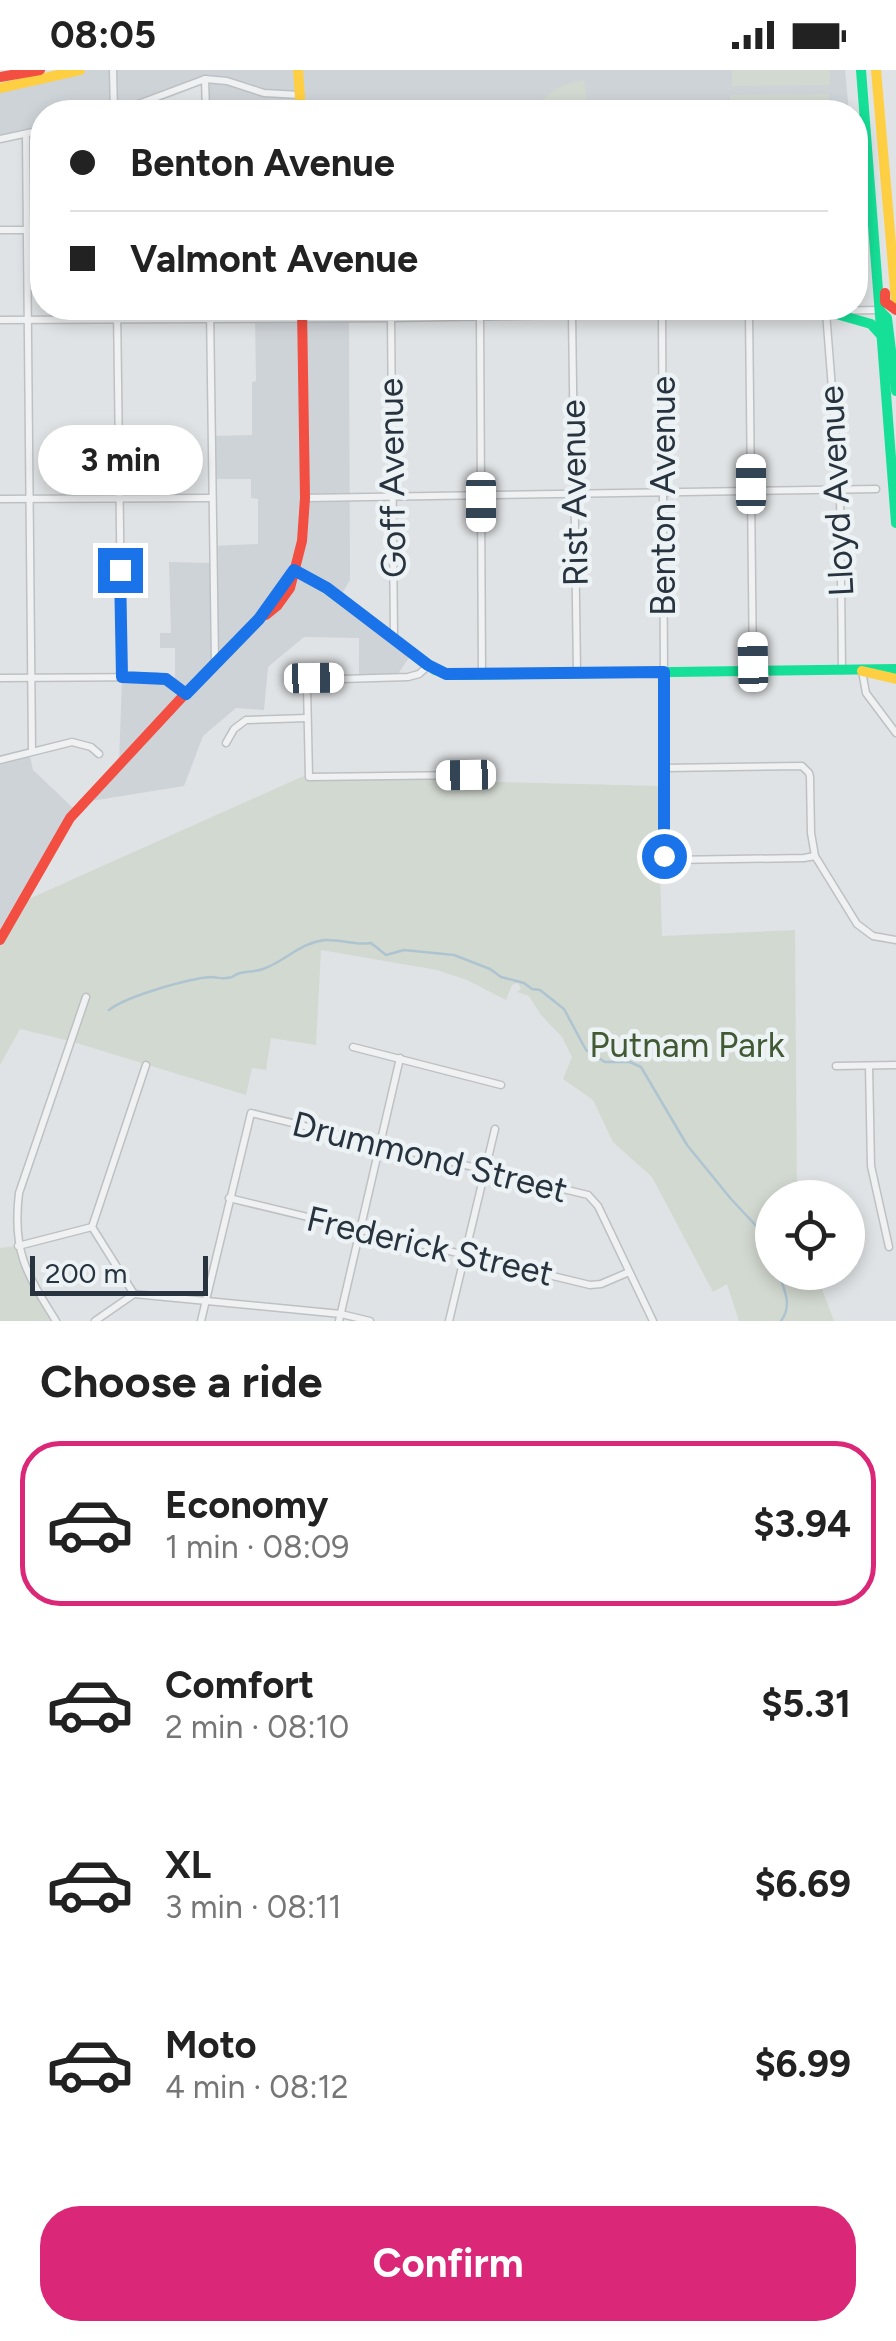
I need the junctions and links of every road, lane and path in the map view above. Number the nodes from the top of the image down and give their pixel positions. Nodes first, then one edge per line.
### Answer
1 (40, 70) edge
2 (80, 70) edge
3 (113, 70) edge
4 (861, 70) edge
5 (873, 70) edge
6 (300, 72) edge
7 (0, 77) edge
8 (205, 78) junction
9 (0, 88) edge
10 (300, 95) junction
11 (114, 100) edge
12 (147, 100) edge
13 (206, 100) edge
14 (300, 100) edge
15 (863, 100) edge
16 (30, 133) edge
17 (26, 134) junction
18 (0, 139) edge
19 (868, 161) edge
20 (872, 213) junction
21 (0, 230) edge
22 (27, 230) junction
23 (896, 298) edge
24 (868, 310) edge
25 (880, 310) junction
26 (896, 310) edge
27 (0, 320) edge
28 (29, 320) junction
29 (117, 320) joint
30 (210, 320) edge
31 (302, 320) edge
32 (391, 320) edge
33 (480, 320) edge
34 (572, 320) edge
35 (662, 320) edge
36 (749, 320) edge
37 (827, 320) edge
38 (855, 320) edge
39 (882, 336) junction
40 (896, 391) edge
41 (876, 488) dead end
42 (751, 491) junction
43 (840, 491) junction
44 (663, 492) junction
45 (574, 494) junction
46 (481, 496) junction
47 (394, 497) junction
48 (119, 498) junction
49 (212, 498) junction
50 (304, 498) junction
51 (0, 499) edge
52 (31, 499) junction
53 (896, 523) edge
54 (294, 570) junction
55 (394, 639) junction
56 (215, 664) junction
57 (428, 665) junction
58 (842, 670) junction
59 (896, 670) edge
60 (753, 671) junction
61 (862, 671) junction
62 (664, 672) junction
63 (576, 673) junction
64 (482, 675) junction
65 (122, 677) junction
66 (0, 678) edge
67 (32, 678) junction
68 (896, 680) edge
69 (186, 694) junction
70 (307, 718) junction
71 (896, 733) edge
72 (226, 743) dead end
73 (32, 751) junction
74 (99, 754) dead end
75 (0, 760) edge
76 (664, 768) junction
77 (480, 770) dead end
78 (814, 856) junction
79 (0, 940) edge
80 (896, 940) edge
81 (86, 996) dead end
82 (353, 1047) dead end
83 (400, 1058) junction
84 (146, 1065) dead end
85 (896, 1065) edge
86 (836, 1066) dead end
87 (869, 1066) junction
88 (501, 1085) dead end
89 (495, 1129) dead end
90 (380, 1145) junction
91 (485, 1170) junction
92 (229, 1198) junction
93 (92, 1227) junction
94 (360, 1230) junction
95 (18, 1246) junction
96 (889, 1247) dead end
97 (465, 1254) junction
98 (629, 1272) junction
99 (134, 1294) junction
100 (206, 1302) junction
101 (340, 1318) edge
102 (56, 1321) edge
103 (95, 1321) edge
104 (201, 1321) edge
105 (370, 1321) edge
106 (449, 1321) edge
107 (653, 1321) edge

1 - 7 main road
2 - 9 main road
3 - 11 street
4 - 15 main road
5 - 23 main road
6 - 10 main road
8 - 10 street
8 - 12 street
8 - 13 street
10 - 14 main road
16 - 17 street
17 - 18 street
17 - 22 street
19 - 20 main road
20 - 25 main road
20 - 26 main road
21 - 22 street
22 - 28 street
24 - 25 street
25 - 26 street
25 - 39 main road
25 - 40 main road
27 - 28 street
28 - 29 street
28 - 52 street
29 - 48 street
30 - 49 street
31 - 50 main road
32 - 47 street, Goff Avenue
33 - 46 street
34 - 45 street, Rist Avenue
35 - 44 street, Benton Avenue
36 - 42 street
37 - 43 street, Lloyd Avenue
38 - 39 main road
39 - 53 main road
41 - 43 street
42 - 43 street
42 - 44 street
42 - 60 street
43 - 58 street, Lloyd Avenue
44 - 45 street
44 - 62 street, Benton Avenue
45 - 46 street
45 - 63 street, Rist Avenue
46 - 47 street
46 - 64 street
47 - 50 street
47 - 55 street, Goff Avenue
48 - 49 street
48 - 52 street
48 - 65 street
49 - 56 street
50 - 54 main road
51 - 52 street
52 - 67 street
54 - 55 main road
54 - 56 main road
55 - 57 main road
56 - 69 main road
57 - 64 main road
57 - 70 street
58 - 60 main road
58 - 61 main road
59 - 61 main road
60 - 62 main road
61 - 68 main road
61 - 71 street
62 - 63 main road
62 - 76 street, Benton Avenue
63 - 64 main road
65 - 67 street
65 - 69 street
66 - 67 street
67 - 73 street
69 - 79 main road
70 - 72 street
70 - 77 street
73 - 74 street
73 - 75 street
76 - 78 street
76 - 78 street, Benton Avenue
78 - 80 street
81 - 95 street
82 - 83 street
83 - 88 street
83 - 90 street
84 - 93 street
85 - 87 street
86 - 87 street
87 - 96 street
89 - 91 street
90 - 91 street, Drummond Street
90 - 92 street, Drummond Street
90 - 94 street
91 - 97 street
91 - 98 street, Drummond Street
92 - 94 street, Frederick Street
92 - 100 street
93 - 95 street
93 - 99 street
94 - 97 street, Frederick Street
94 - 101 street
95 - 102 street
97 - 98 street, Frederick Street
97 - 106 street
98 - 107 street, Drummond Street
99 - 100 street
99 - 103 street
100 - 101 street
100 - 104 street
101 - 105 street

